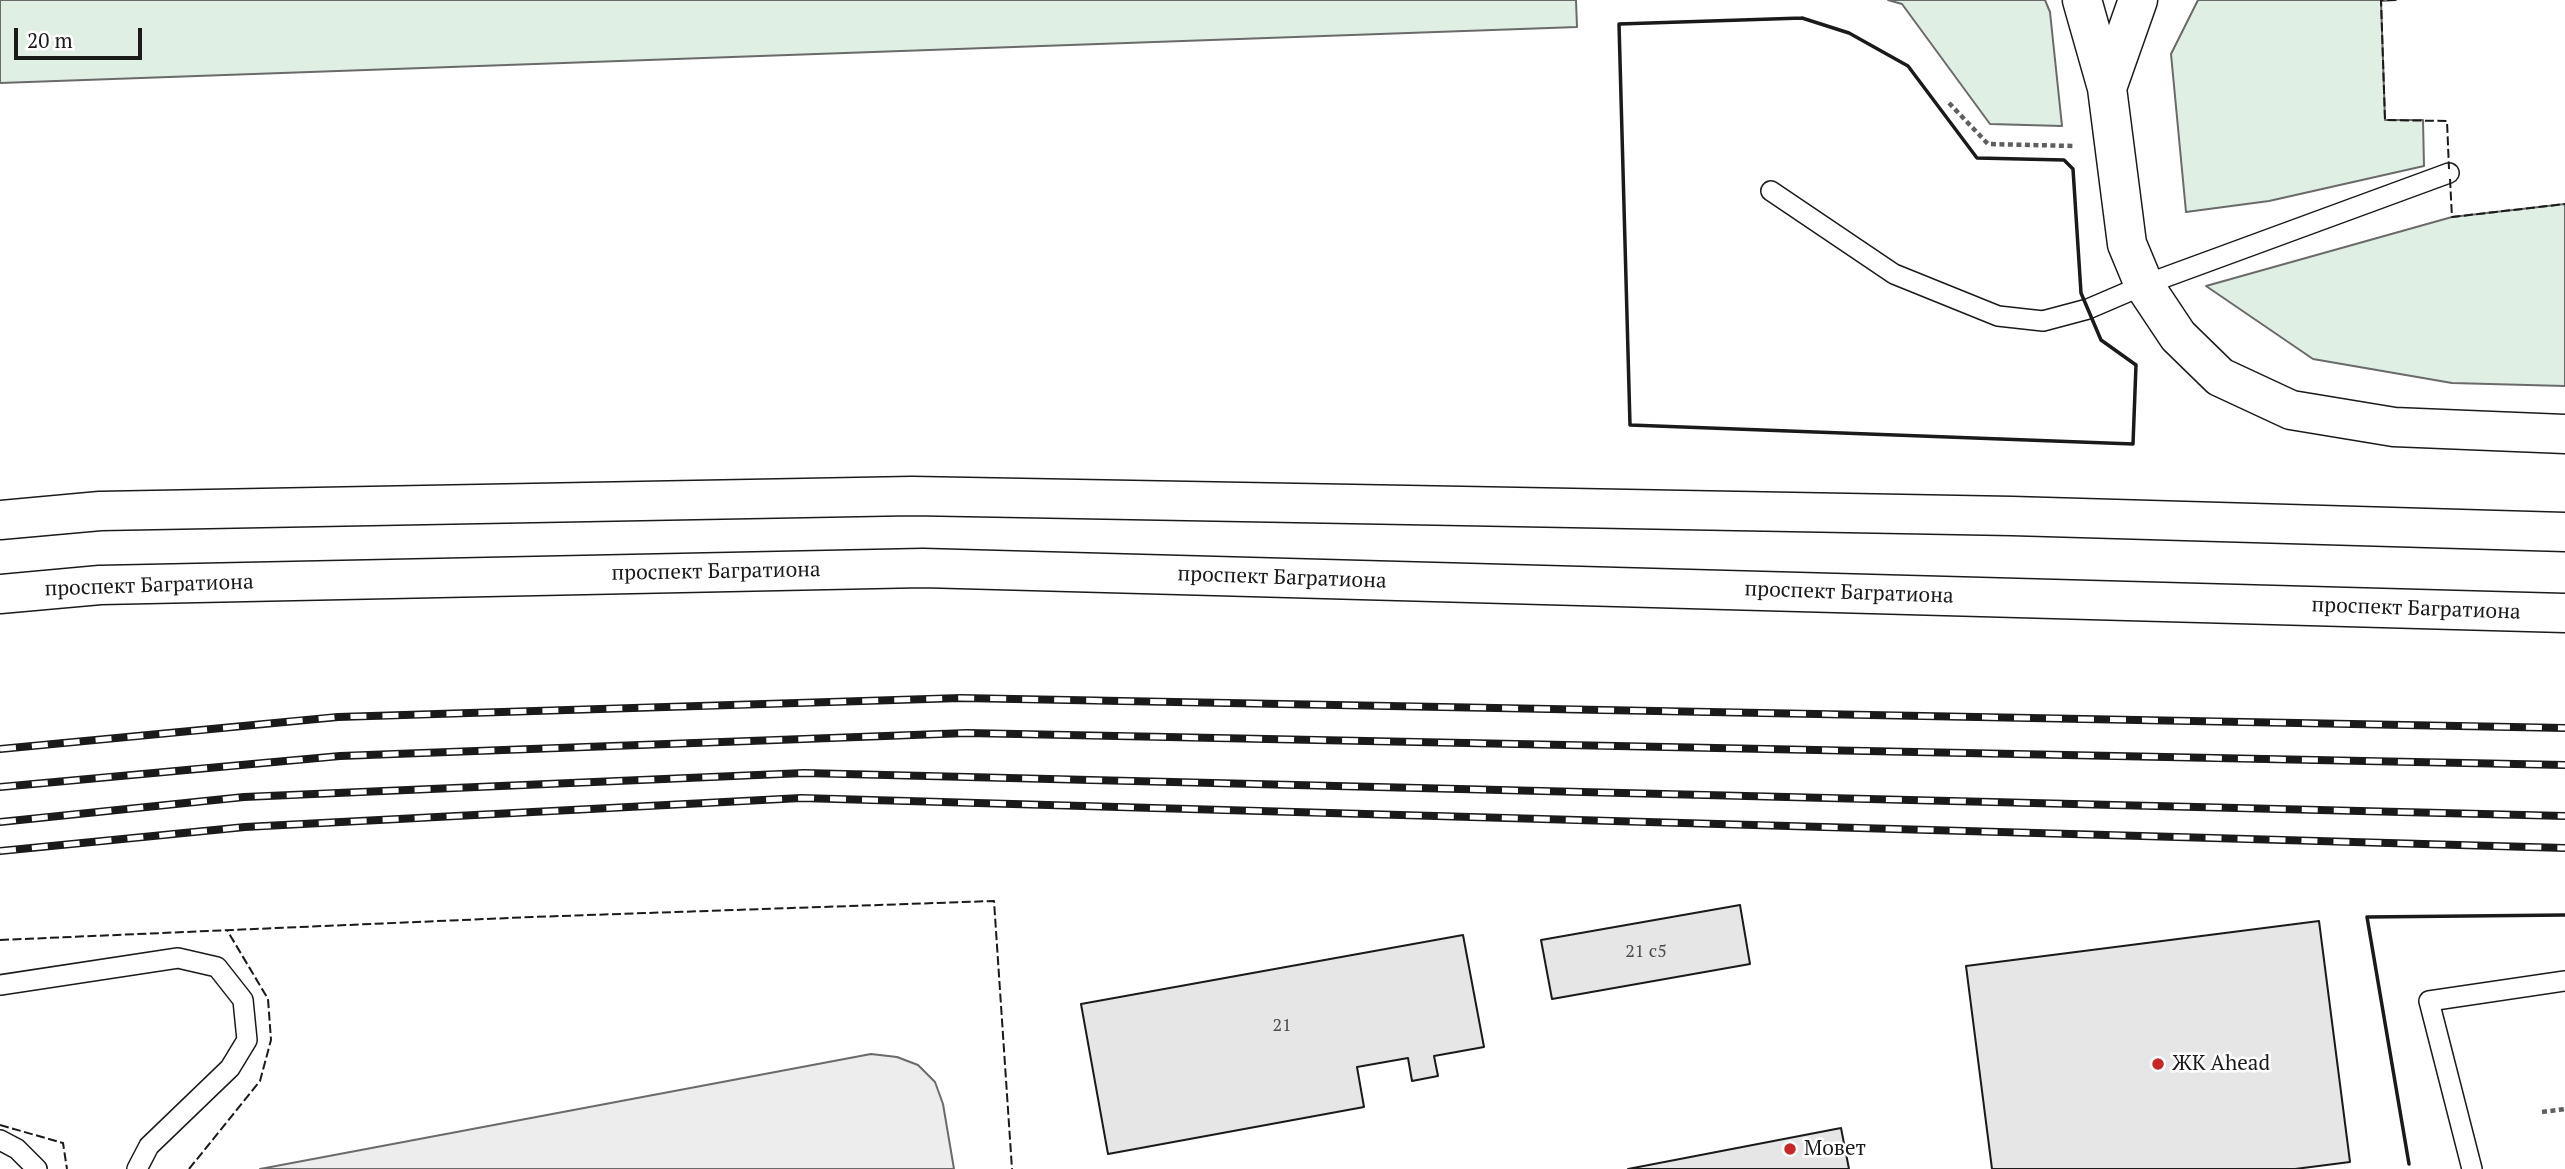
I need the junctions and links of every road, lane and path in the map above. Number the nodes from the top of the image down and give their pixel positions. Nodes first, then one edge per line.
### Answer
1 (2082, 0) edge
2 (2138, 0) edge
3 (2107, 88) junction
4 (1949, 103) dead end
5 (2079, 146) dead end
6 (2449, 173) dead end
7 (1771, 191) dead end
8 (2144, 285) junction
9 (2565, 434) edge
10 (0, 520) edge
11 (2565, 532) edge
12 (0, 594) edge
13 (2565, 613) edge
14 (2565, 981) edge
15 (0, 985) edge
16 (2565, 1109) edge
17 (2542, 1112) dead end
18 (0, 1140) edge
19 (37, 1169) edge
20 (137, 1169) edge
21 (2472, 1169) edge

1 - 3 main road
2 - 3 main road
3 - 8 main road
4 - 5 path
6 - 8 lane
7 - 8 lane
8 - 9 main road
10 - 11 main road
12 - 13 main road, проспект Багратиона
14 - 21 lane
15 - 20 lane
16 - 17 path
18 - 19 lane

